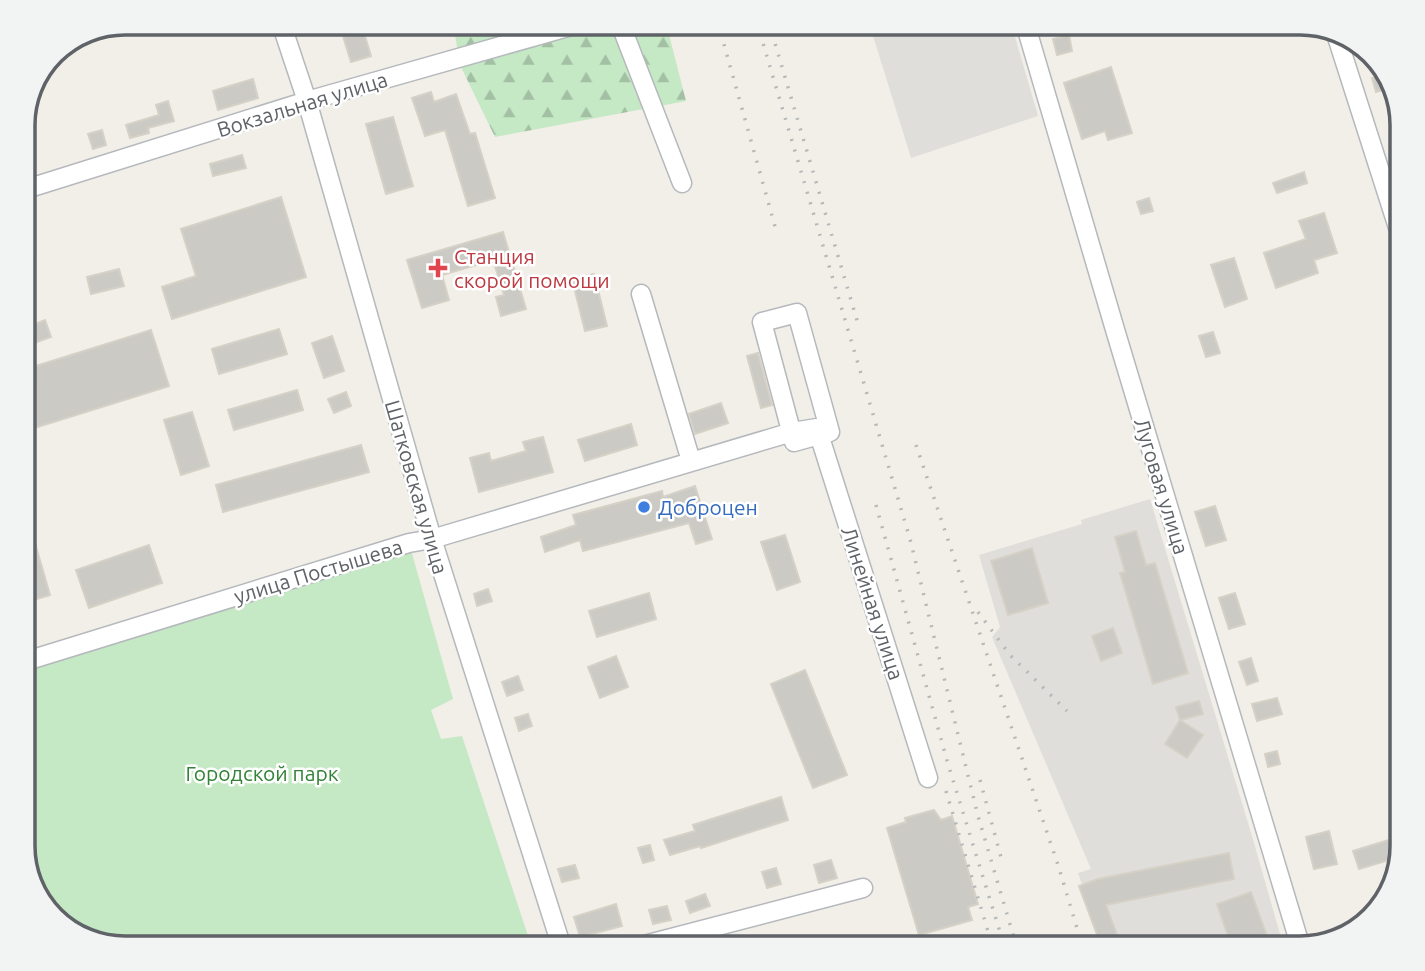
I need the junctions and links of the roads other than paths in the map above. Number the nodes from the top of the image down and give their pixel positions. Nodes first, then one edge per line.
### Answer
1 (285, 35) edge
2 (540, 35) edge
3 (625, 35) edge
4 (1028, 35) edge
5 (1339, 44) edge
6 (307, 101) junction
7 (682, 183) dead end
8 (35, 186) edge
9 (1390, 203) edge
10 (641, 294) dead end
11 (792, 432) junction
12 (818, 432) junction
13 (691, 461) junction
14 (432, 539) junction
15 (35, 658) edge
16 (928, 778) dead end
17 (863, 888) dead end
18 (558, 936) edge
19 (679, 936) edge
20 (1297, 936) edge

1 - 6 street, Шатковская улица
2 - 6 street, Вокзальная улица
3 - 7 street
4 - 20 street, Луговая улица
5 - 9 street
6 - 8 street, Вокзальная улица
6 - 14 street, Шатковская улица
10 - 13 street
11 - 12 street, улица Постышева
11 - 12 street
11 - 13 street, улица Постышева
12 - 16 street, Линейная улица
13 - 14 street, улица Постышева
14 - 15 street, улица Постышева
14 - 18 street, Шатковская улица
17 - 19 street

